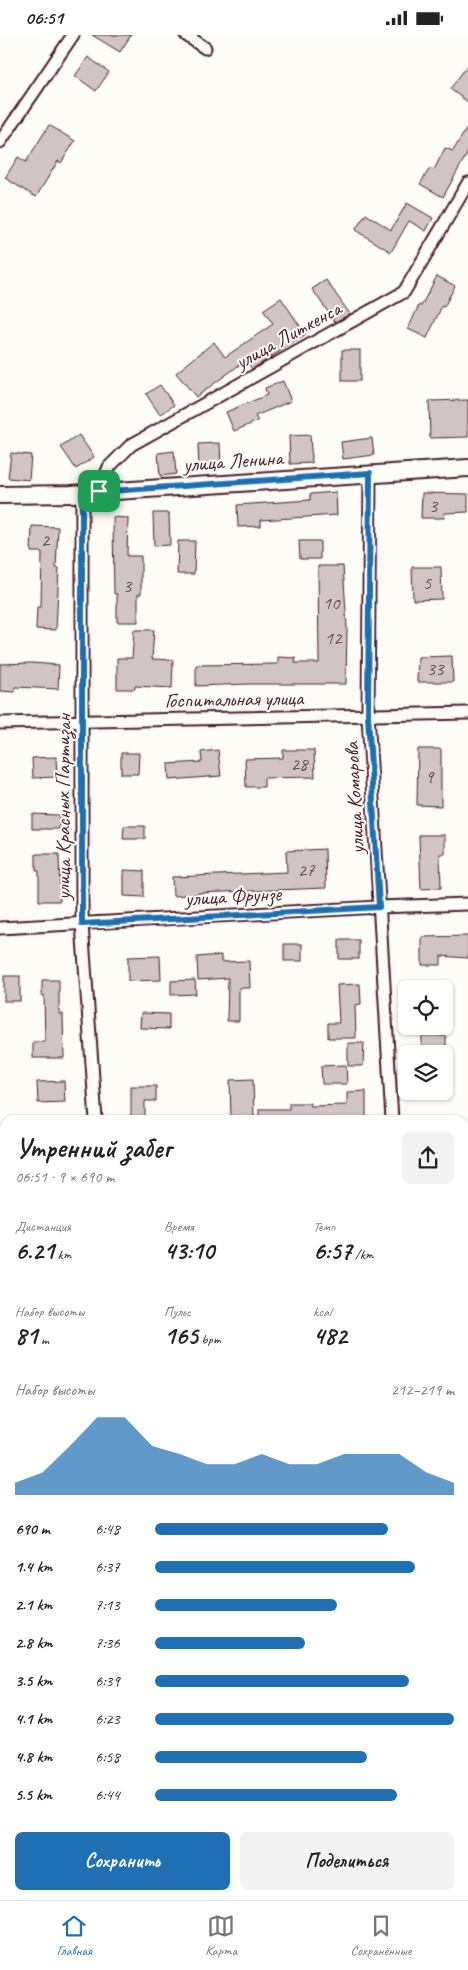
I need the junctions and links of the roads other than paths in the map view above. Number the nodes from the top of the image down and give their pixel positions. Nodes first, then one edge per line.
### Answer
1 (73, 35) edge
2 (186, 35) edge
3 (205, 49) dead end
4 (0, 142) edge
5 (468, 183) edge
6 (468, 468) edge
7 (370, 473) junction
8 (99, 491) junction
9 (82, 493) junction
10 (0, 495) edge
11 (468, 713) edge
12 (368, 715) junction
13 (82, 721) junction
14 (0, 723) edge
15 (468, 904) edge
16 (379, 907) junction
17 (82, 924) junction
18 (0, 928) edge
19 (96, 1115) edge
20 (392, 1115) edge

1 - 4 street
2 - 3 street
5 - 8 street, улица Литкенса
6 - 7 street, улица Ленина
7 - 8 street, улица Ленина
7 - 12 street, улица Комарова
8 - 9 street, улица Ленина
9 - 10 street, улица Ленина
9 - 13 street, улица Красных Партизан
11 - 12 street, Госпитальная улица
12 - 13 street, Госпитальная улица
12 - 16 street, улица Комарова
13 - 14 street, Госпитальная улица
13 - 17 street, улица Красных Партизан
15 - 16 street, улица Фрунзе
16 - 17 street, улица Фрунзе
16 - 20 street, улица Комарова
17 - 18 street, улица Фрунзе
17 - 19 street, улица Красных Партизан

